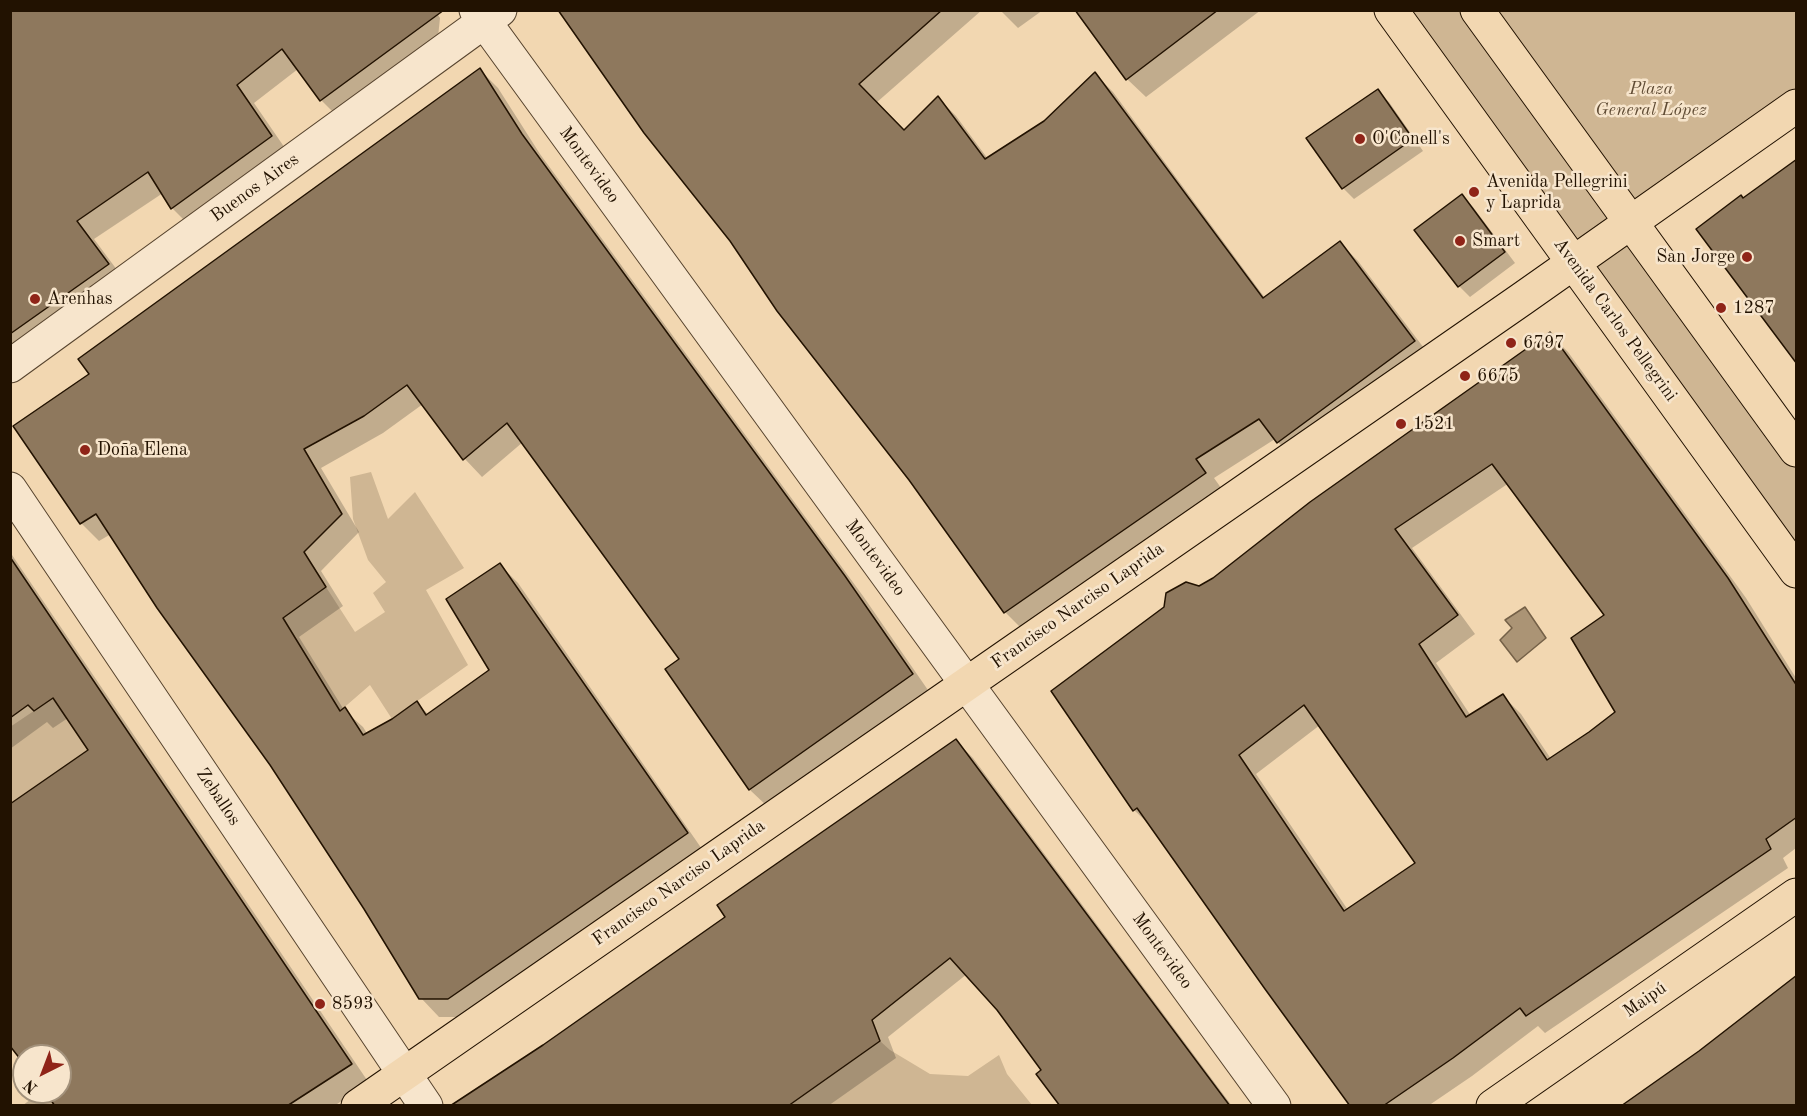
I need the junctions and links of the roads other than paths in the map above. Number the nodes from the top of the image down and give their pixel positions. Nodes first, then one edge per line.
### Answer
1 (1391, 10) edge
2 (1477, 10) edge
3 (487, 14) edge
4 (1797, 106) edge
5 (1630, 222) junction
6 (1573, 262) junction
7 (10, 366) edge
8 (1797, 450) edge
9 (10, 489) edge
10 (1797, 571) edge
11 (967, 684) junction
12 (1797, 895) edge
13 (405, 1073) junction
14 (358, 1106) edge
15 (426, 1106) edge
16 (1274, 1106) edge
17 (1493, 1106) edge

1 - 6 main road, Avenida Carlos Pellegrini
2 - 5 main road
3 - 7 street, Buenos Aires
3 - 11 street, Montevideo
4 - 5 main road, Francisco Narciso Laprida
5 - 6 main road, Francisco Narciso Laprida
5 - 8 main road
6 - 10 main road, Avenida Carlos Pellegrini
6 - 11 main road, Francisco Narciso Laprida
9 - 13 street, Zeballos
11 - 13 main road, Francisco Narciso Laprida
11 - 16 street, Montevideo
12 - 17 main road, Maipú
13 - 14 main road, Francisco Narciso Laprida
13 - 15 street, Zeballos

